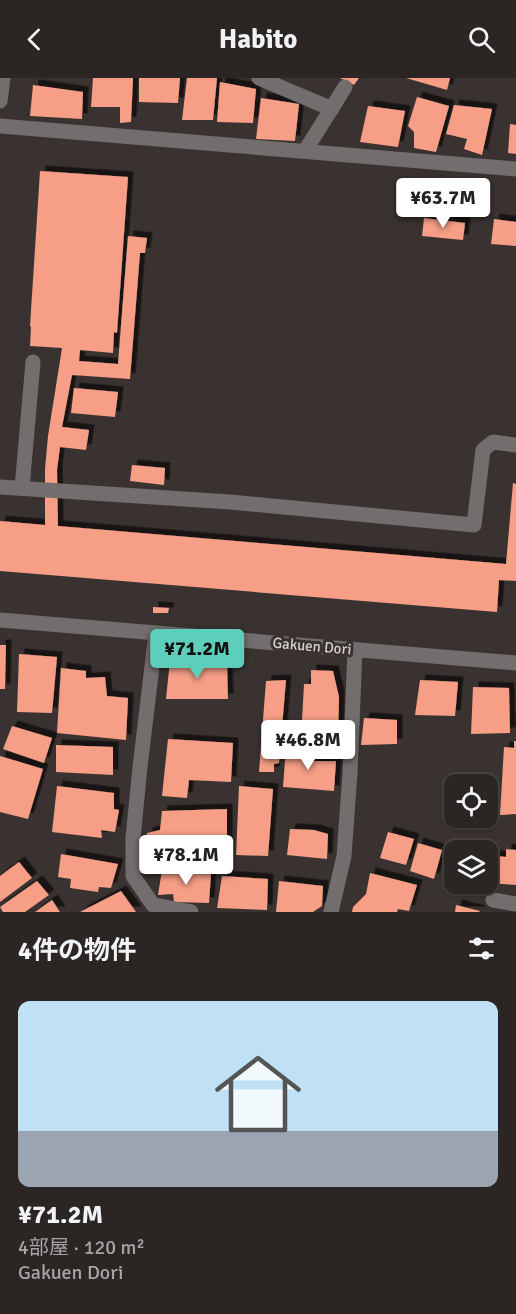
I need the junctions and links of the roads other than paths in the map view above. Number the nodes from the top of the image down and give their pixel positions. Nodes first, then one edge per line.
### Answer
1 (3, 78) edge
2 (259, 78) edge
3 (345, 87) dead end
4 (0, 101) edge
5 (332, 109) junction
6 (0, 126) edge
7 (305, 151) junction
8 (516, 169) edge
9 (33, 363) dead end
10 (516, 445) edge
11 (0, 487) edge
12 (22, 488) junction
13 (0, 620) edge
14 (156, 633) junction
15 (355, 650) junction
16 (516, 663) edge
17 (493, 900) dead end
18 (516, 904) edge
19 (191, 912) edge
20 (331, 912) edge

1 - 4 street
2 - 5 street
3 - 5 street
5 - 7 street
6 - 7 street
7 - 8 street
9 - 12 street
10 - 12 street
11 - 12 street
13 - 14 street, Gakuen Dori
14 - 15 street, Gakuen Dori
14 - 19 street
15 - 16 street, Gakuen Dori
15 - 20 street
17 - 18 street

